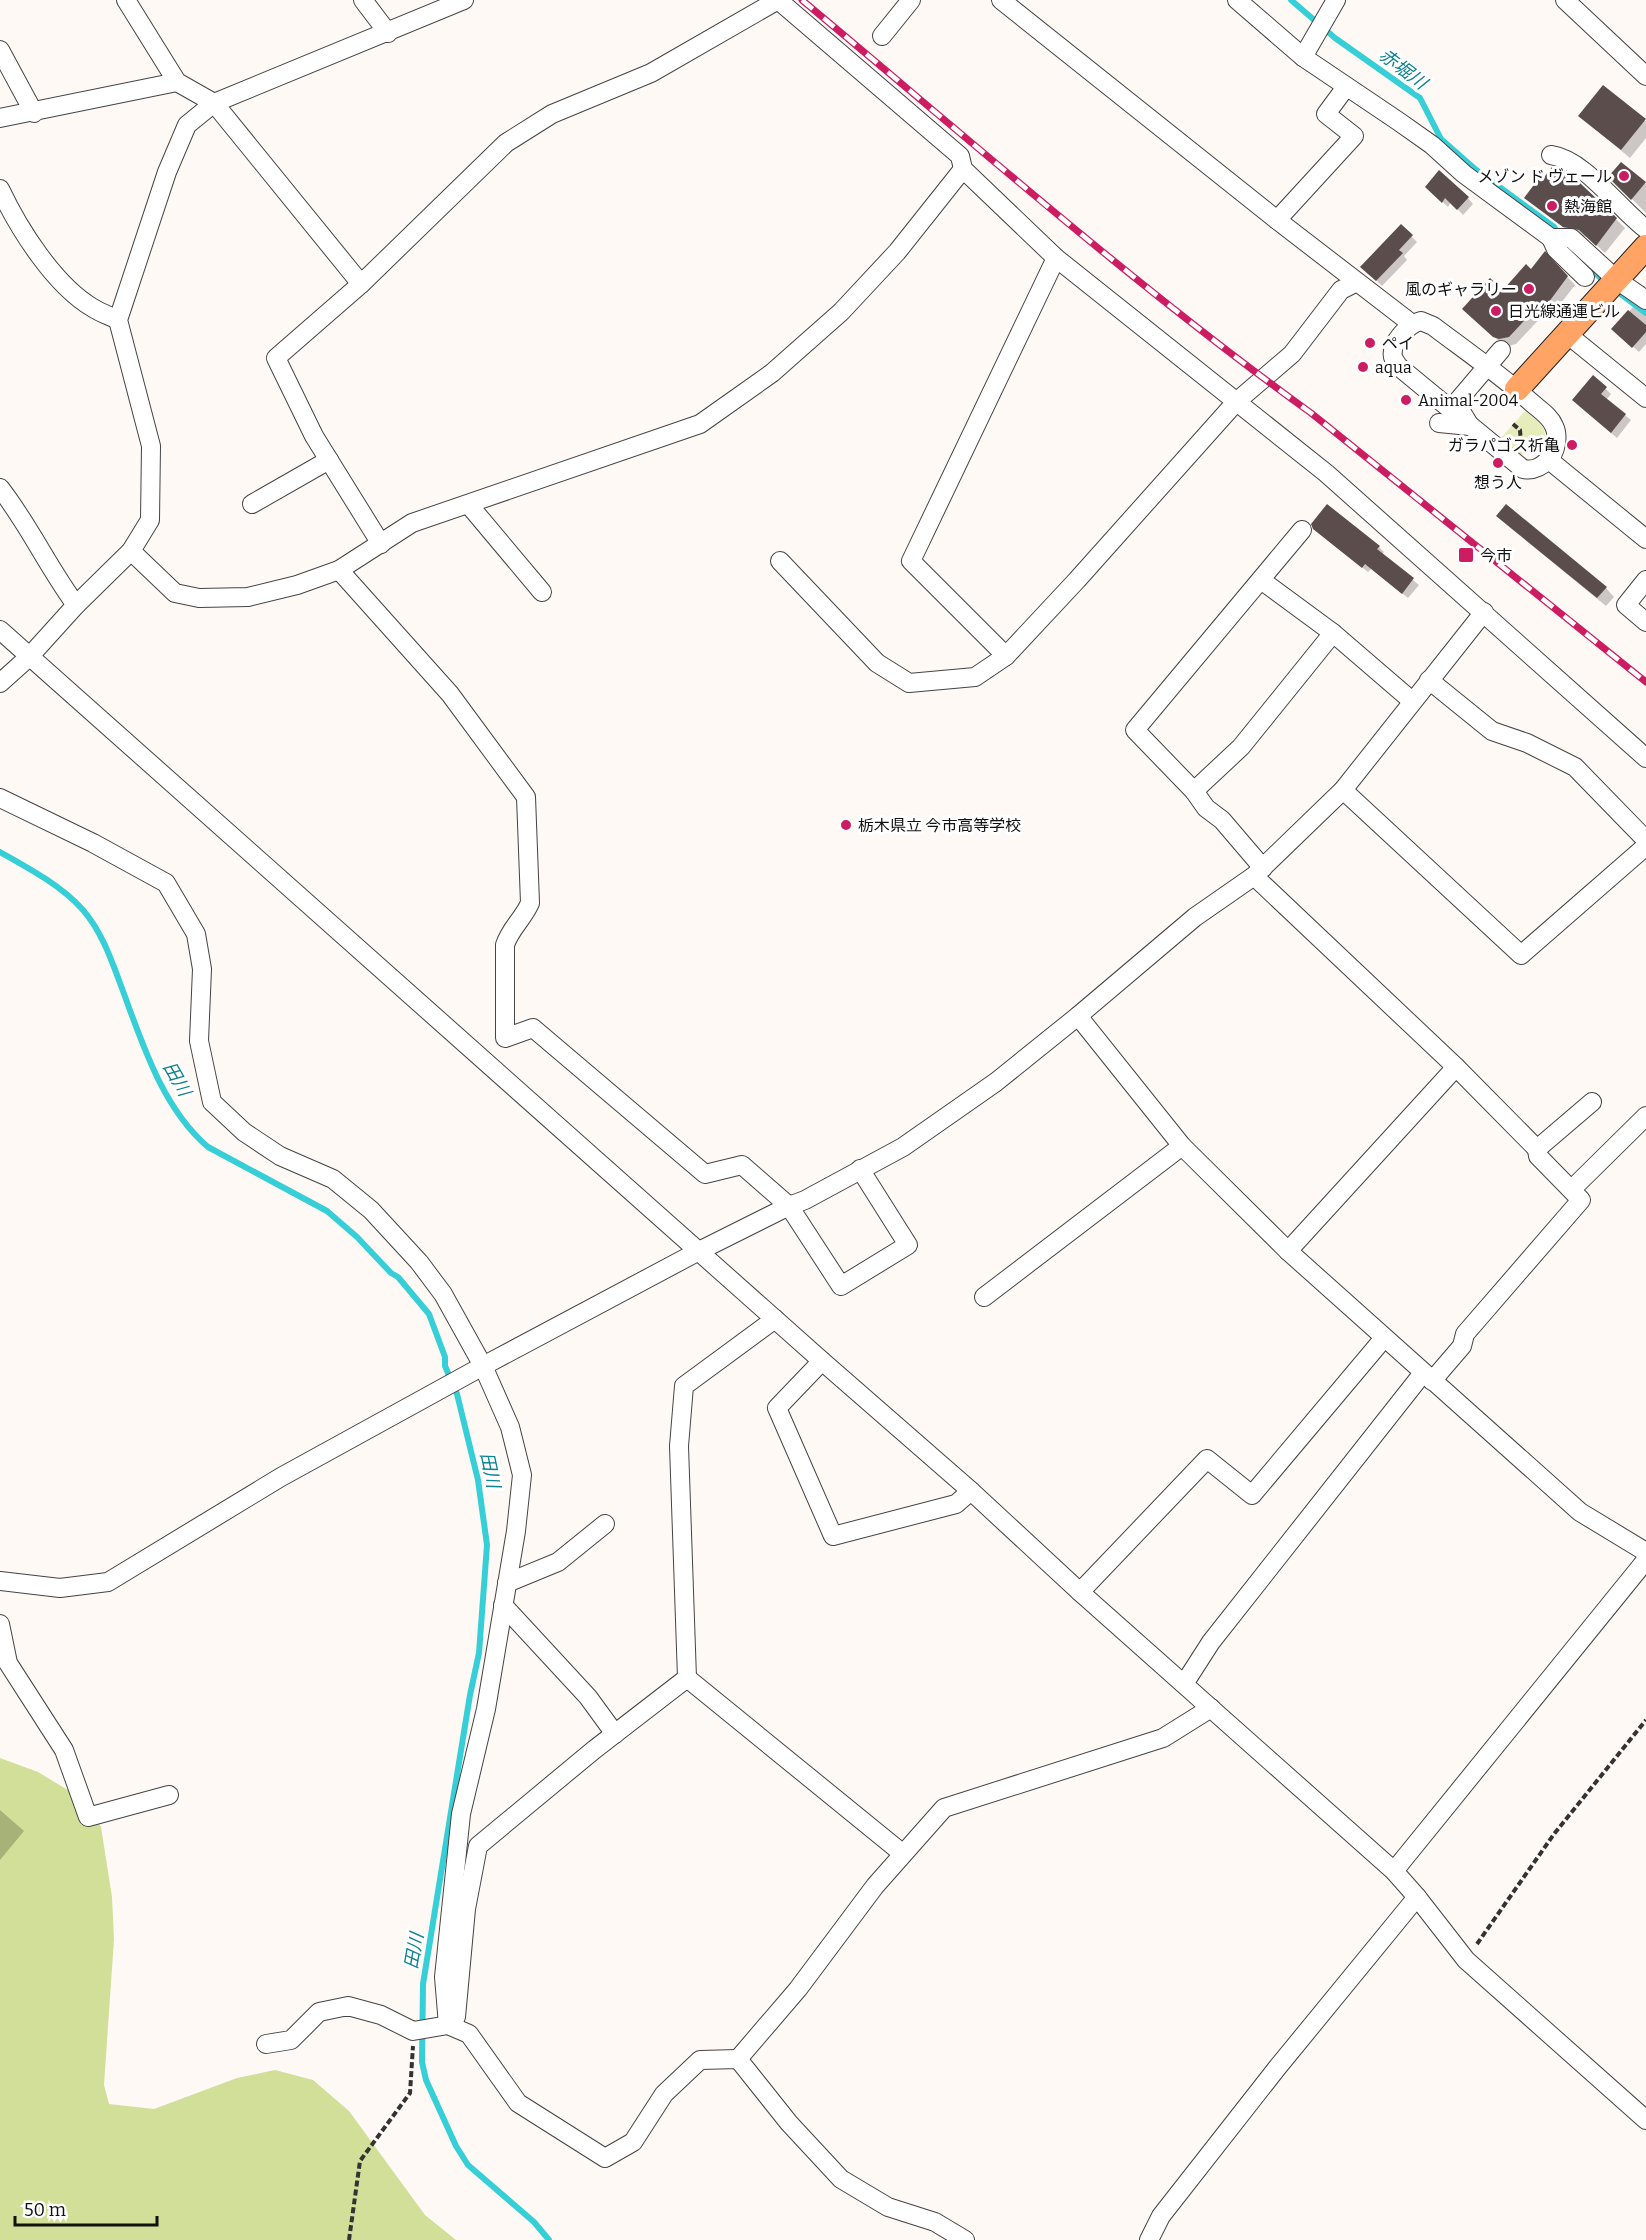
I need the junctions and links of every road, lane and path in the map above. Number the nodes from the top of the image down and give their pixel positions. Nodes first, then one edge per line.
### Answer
1 (126, 0) edge
2 (363, 0) edge
3 (464, 0) edge
4 (911, 0) edge
5 (1001, 0) edge
6 (1237, 0) edge
7 (1336, 0) edge
8 (1573, 3) edge
9 (388, 33) junction
10 (882, 36) dead end
11 (0, 50) edge
12 (1302, 57) junction
13 (1646, 75) edge
14 (177, 82) junction
15 (1346, 87) junction
16 (214, 103) junction
17 (34, 113) junction
18 (0, 118) edge
19 (1551, 155) dead end
20 (963, 170) junction
21 (0, 189) edge
22 (1277, 220) junction
23 (1646, 229) edge
24 (1552, 238) junction
25 (1646, 247) edge
26 (1056, 258) junction
27 (1585, 277) dead end
28 (1357, 282) junction
29 (361, 284) junction
30 (1612, 285) junction
31 (1646, 300) edge
32 (118, 320) junction
33 (1412, 324) junction
34 (1567, 334) junction
35 (1501, 350) dead end
36 (1486, 367) junction
37 (1516, 389) junction
38 (1646, 398) edge
39 (1236, 402) junction
40 (1456, 403) junction
41 (1439, 423) dead end
42 (1513, 424) dead end
43 (1470, 426) junction
44 (1500, 438) dead end
45 (1521, 443) dead end
46 (329, 459) junction
47 (1549, 460) junction
48 (0, 488) edge
49 (252, 504) dead end
50 (469, 505) junction
51 (1302, 531) dead end
52 (1646, 539) edge
53 (381, 544) junction
54 (131, 551) junction
55 (780, 561) dead end
56 (339, 570) junction
57 (1261, 580) junction
58 (1646, 580) edge
59 (543, 592) dead end
60 (76, 604) junction
61 (1484, 612) junction
62 (1646, 622) edge
63 (0, 630) edge
64 (1333, 633) junction
65 (1006, 656) junction
66 (29, 657) junction
67 (1429, 680) junction
68 (0, 683) edge
69 (1412, 701) junction
70 (1646, 758) edge
71 (1343, 790) junction
72 (1194, 791) junction
73 (0, 798) edge
74 (1646, 840) edge
75 (1646, 846) edge
76 (1258, 872) junction
77 (1078, 1016) junction
78 (1456, 1067) junction
79 (1592, 1102) dead end
80 (1646, 1116) edge
81 (1182, 1146) junction
82 (1537, 1149) junction
83 (860, 1169) junction
84 (1572, 1189) junction
85 (789, 1206) junction
86 (699, 1251) junction
87 (1288, 1251) junction
88 (984, 1296) dead end
89 (775, 1319) junction
90 (1384, 1338) junction
91 (822, 1361) junction
92 (483, 1366) junction
93 (1428, 1377) junction
94 (971, 1491) junction
95 (604, 1524) dead end
96 (1646, 1552) edge
97 (1646, 1560) edge
98 (0, 1581) edge
99 (507, 1583) junction
100 (1080, 1592) junction
101 (503, 1605) junction
102 (0, 1624) edge
103 (687, 1678) junction
104 (1184, 1684) junction
105 (1211, 1707) junction
106 (1646, 1720) edge
107 (615, 1734) junction
108 (169, 1795) dead end
109 (902, 1853) junction
110 (1394, 1871) junction
111 (1417, 1897) junction
112 (1466, 1960) junction
113 (451, 2026) junction
114 (413, 2031) junction
115 (266, 2044) dead end
116 (738, 2060) junction
117 (1646, 2120) edge
118 (349, 2240) edge
119 (966, 2240) edge
120 (1149, 2240) edge

1 - 14 street
2 - 9 street
3 - 9 street
4 - 10 street
5 - 22 street
6 - 12 street
7 - 12 street
8 - 13 street
9 - 16 street
11 - 17 street
12 - 15 street
14 - 16 street
14 - 17 street
15 - 22 street
15 - 24 street
16 - 29 street
16 - 32 street
17 - 18 street
19 - 23 street
20 - 26 street
20 - 29 street
20 - 50 street
21 - 32 street
22 - 28 street
24 - 27 street
24 - 30 street
25 - 30 main road
26 - 39 street
26 - 65 street
28 - 33 street
28 - 39 street
29 - 46 street
30 - 31 street
30 - 34 main road
32 - 54 street
33 - 36 street
33 - 43 street
34 - 37 main road
34 - 38 street
35 - 36 street
36 - 37 street
36 - 40 street
37 - 47 street
39 - 61 street
39 - 65 street
40 - 43 street
40 - 44 street
41 - 43 street
42 - 45 path
43 - 47 street
46 - 49 street
46 - 53 street
47 - 52 street
48 - 60 street
50 - 53 street
50 - 59 street
51 - 57 street
53 - 56 street
54 - 56 street
54 - 60 street
55 - 65 street
56 - 85 street
57 - 64 street
57 - 72 street
58 - 62 street
60 - 66 street
61 - 67 street
61 - 70 street
63 - 66 street
64 - 69 street
64 - 72 street
66 - 68 street
66 - 86 street
67 - 69 street
67 - 74 street
69 - 71 street
71 - 75 street
71 - 76 street
72 - 76 street
73 - 92 street
76 - 77 street
76 - 78 street
77 - 81 street
77 - 83 street
78 - 82 street
78 - 87 street
79 - 82 street
80 - 84 street
81 - 87 street
81 - 88 street
82 - 84 street
83 - 85 street
83 - 85 street
84 - 93 street
85 - 86 street
86 - 89 street
86 - 92 street
87 - 90 street
89 - 91 street
89 - 103 street
90 - 93 street
90 - 100 street
91 - 94 street
91 - 94 street
92 - 98 street
92 - 99 street
93 - 96 street
93 - 104 street
94 - 100 street
95 - 99 street
97 - 110 street
99 - 101 street
100 - 104 street
101 - 107 street
101 - 113 street
102 - 108 street
103 - 107 street
103 - 109 street
104 - 105 street
105 - 109 street
105 - 110 street
106 - 112 path
107 - 113 street
109 - 116 street
110 - 111 street
111 - 112 street
111 - 120 street
112 - 117 street
113 - 114 street
113 - 116 street
114 - 115 street
114 - 118 path
116 - 119 street

